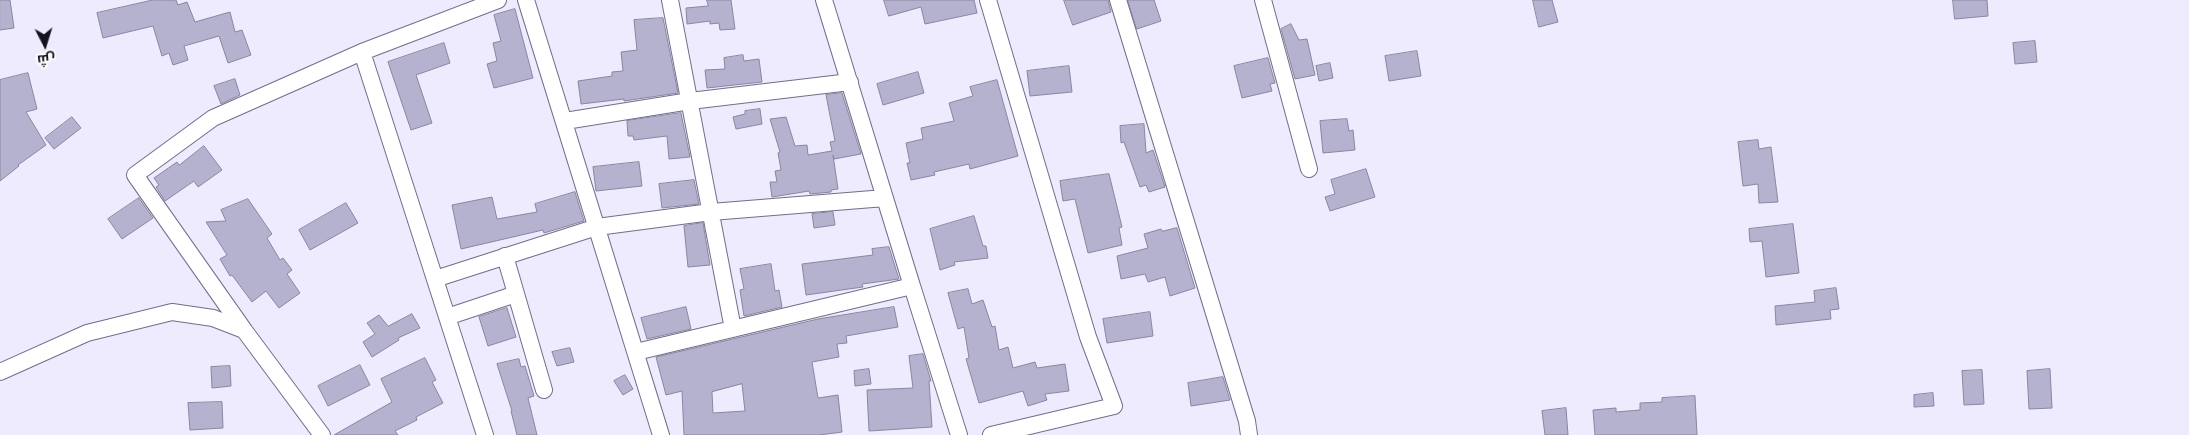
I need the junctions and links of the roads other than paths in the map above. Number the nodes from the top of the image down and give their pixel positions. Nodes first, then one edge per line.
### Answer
1 (498, 0) edge
2 (526, 0) edge
3 (670, 0) edge
4 (824, 0) edge
5 (988, 0) edge
6 (1118, 0) edge
7 (1263, 0) edge
8 (362, 52) junction
9 (850, 82) junction
10 (690, 101) junction
11 (564, 121) junction
12 (1309, 169) dead end
13 (885, 198) junction
14 (711, 212) junction
15 (597, 227) junction
16 (505, 256) junction
17 (435, 279) junction
18 (912, 286) junction
19 (516, 294) junction
20 (447, 317) junction
21 (733, 329) junction
22 (244, 330) junction
23 (636, 352) junction
24 (0, 372) edge
25 (544, 390) dead end
26 (322, 435) edge
27 (485, 435) edge
28 (661, 435) edge
29 (959, 435) edge
30 (991, 435) edge
31 (1249, 435) edge

1 - 8 street
2 - 11 street
3 - 10 street
4 - 9 street
5 - 30 street
6 - 31 street
7 - 12 street
8 - 17 street
8 - 22 street
9 - 10 street
9 - 13 street
10 - 11 street
10 - 14 street
11 - 15 street
13 - 14 street
13 - 18 street
14 - 15 street
14 - 21 street
15 - 16 street
15 - 23 street
16 - 17 street
16 - 19 street
17 - 20 street
18 - 21 street
18 - 29 street
19 - 20 street
19 - 25 street
20 - 27 street
21 - 23 street
22 - 24 street
22 - 26 street
23 - 28 street

